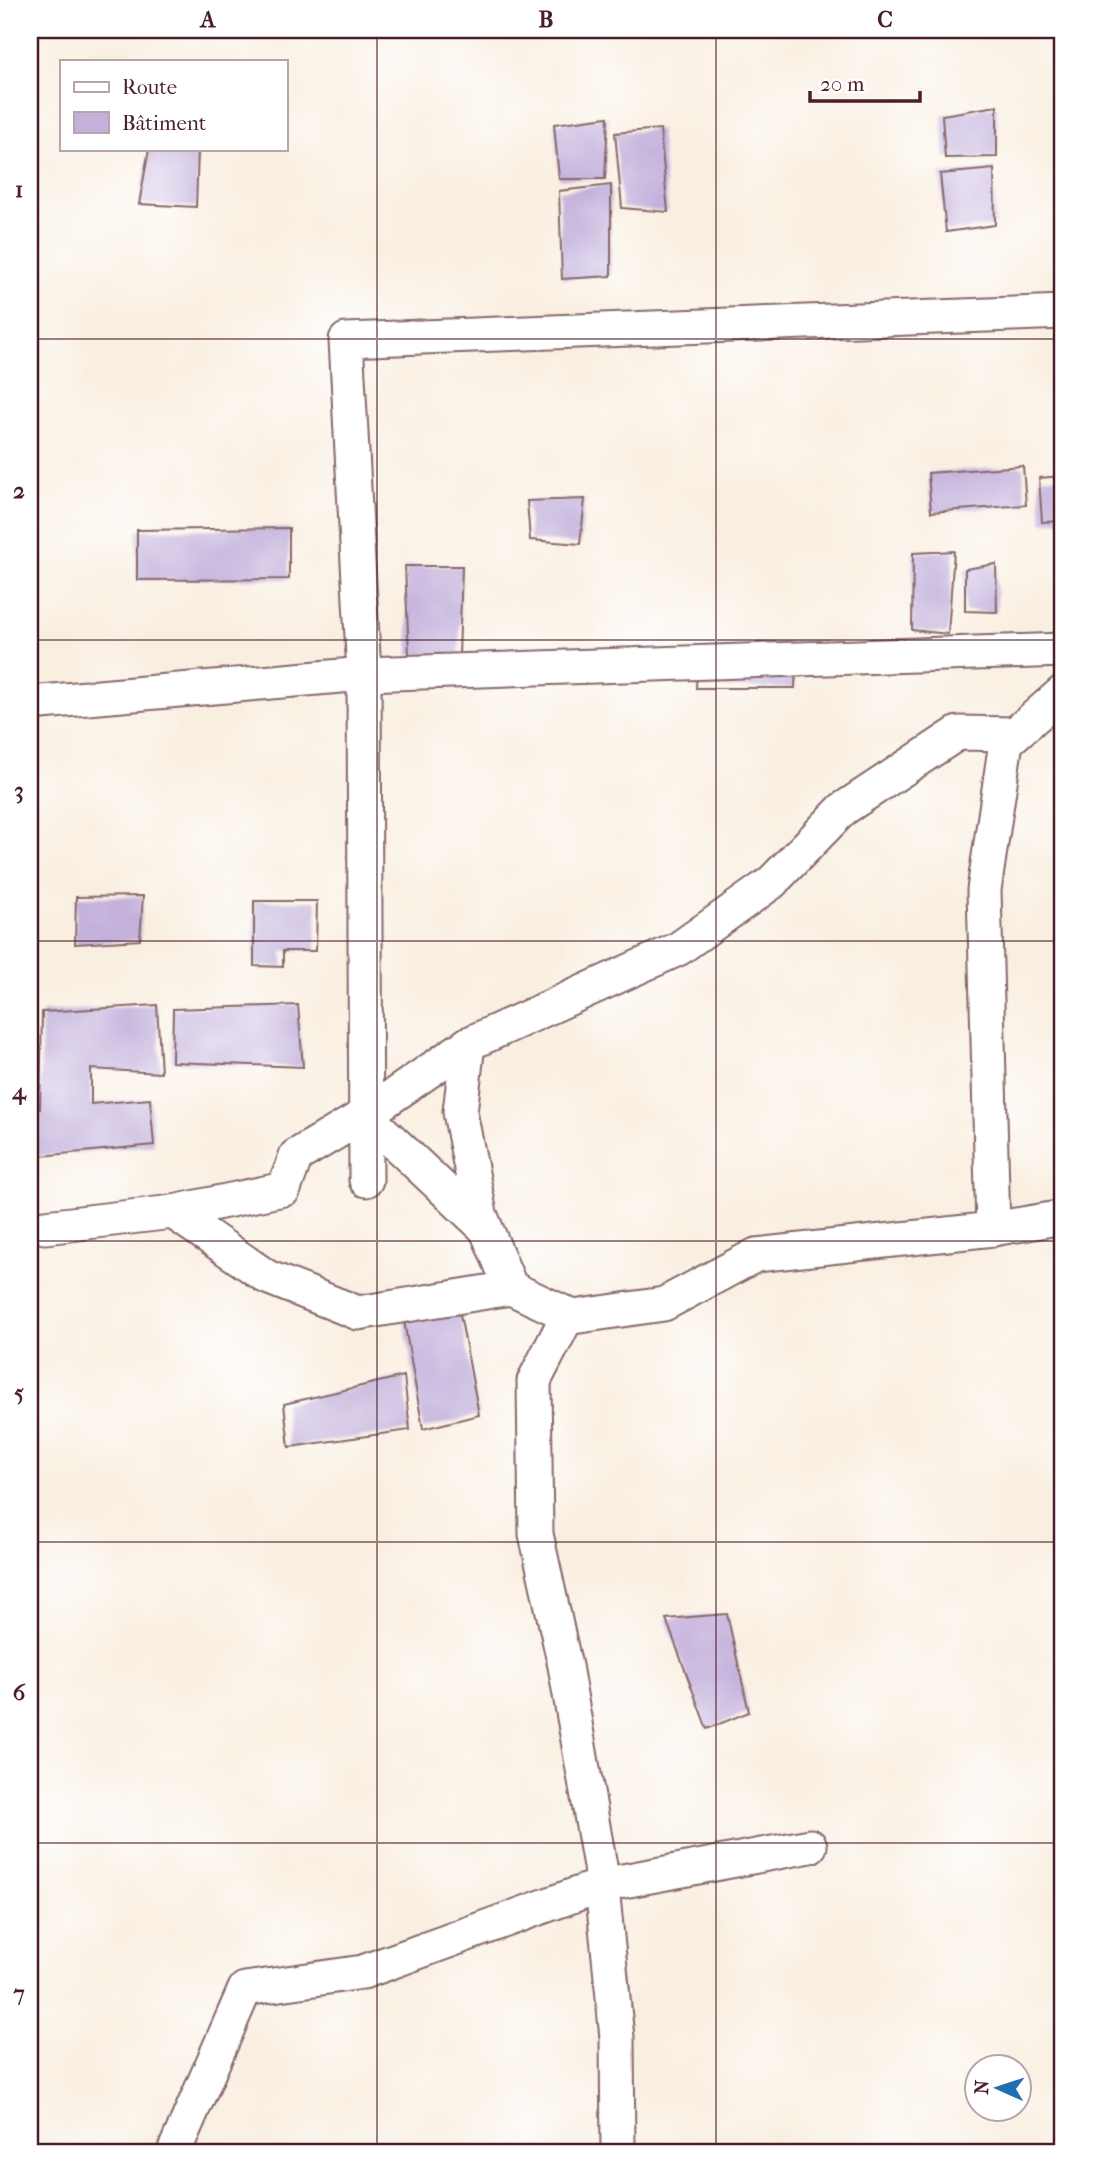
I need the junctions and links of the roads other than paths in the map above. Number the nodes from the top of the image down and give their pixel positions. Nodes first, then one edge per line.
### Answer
1 (1063, 312) edge
2 (1063, 650) edge
3 (364, 674) junction
4 (1063, 692) edge
5 (30, 704) edge
6 (1015, 734) junction
7 (468, 1044) junction
8 (365, 1115) junction
9 (366, 1180) dead end
10 (173, 1212) junction
11 (1063, 1217) edge
12 (45, 1227) dead end
13 (486, 1229) junction
14 (993, 1229) junction
15 (511, 1288) junction
16 (568, 1315) junction
17 (810, 1846) dead end
18 (602, 1885) junction
19 (174, 2152) edge
20 (618, 2152) edge

1 - 3 street
2 - 3 street
3 - 5 street
3 - 8 street
4 - 6 street
6 - 7 street
6 - 14 street
7 - 8 street
7 - 13 street
8 - 9 street
8 - 10 street
8 - 13 street
10 - 12 street
10 - 15 street
11 - 14 street
13 - 15 street
14 - 16 street
15 - 16 street
16 - 18 street
17 - 18 street
18 - 19 street
18 - 20 street

